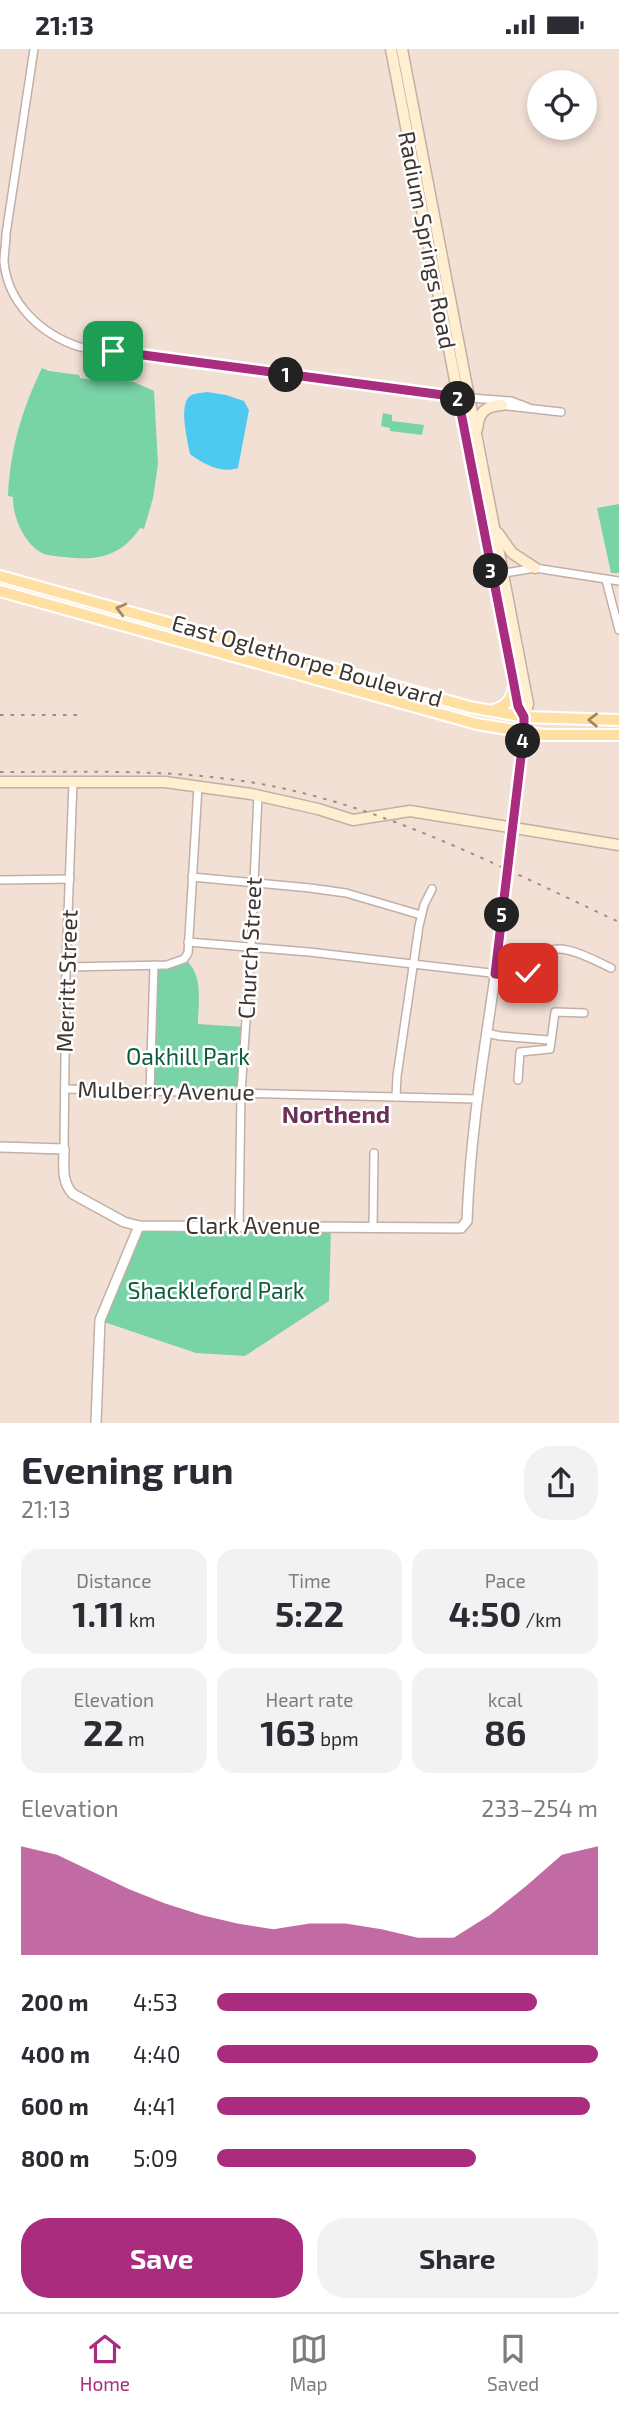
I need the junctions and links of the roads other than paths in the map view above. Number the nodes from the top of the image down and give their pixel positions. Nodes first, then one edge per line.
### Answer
1 (34, 49) edge
2 (391, 49) edge
3 (402, 49) edge
4 (464, 379) junction
5 (465, 398) junction
6 (490, 398) junction
7 (502, 405) junction
8 (527, 407) junction
9 (561, 412) dead end
10 (476, 436) junction
11 (494, 529) junction
12 (535, 568) junction
13 (503, 573) junction
14 (0, 576) edge
15 (491, 576) junction
16 (606, 580) junction
17 (619, 581) edge
18 (0, 591) edge
19 (619, 630) edge
20 (514, 686) junction
21 (490, 711) junction
22 (524, 717) junction
23 (619, 720) edge
24 (524, 732) junction
25 (619, 735) edge
26 (0, 782) edge
27 (73, 782) junction
28 (198, 786) junction
29 (258, 796) junction
30 (513, 828) junction
31 (619, 845) edge
32 (192, 877) junction
33 (70, 879) junction
34 (0, 880) edge
35 (254, 883) junction
36 (432, 889) dead end
37 (421, 915) junction
38 (188, 942) junction
39 (251, 947) junction
40 (412, 963) junction
41 (154, 965) junction
42 (66, 967) junction
43 (611, 968) dead end
44 (495, 974) junction
45 (584, 1013) dead end
46 (486, 1033) junction
47 (550, 1040) junction
48 (518, 1080) dead end
49 (65, 1089) junction
50 (150, 1091) junction
51 (240, 1093) junction
52 (396, 1097) junction
53 (477, 1099) junction
54 (0, 1147) edge
55 (64, 1149) junction
56 (374, 1153) dead end
57 (65, 1181) joint
58 (139, 1226) junction
59 (239, 1226) junction
60 (373, 1228) junction
61 (96, 1423) edge

1 - 5 street
2 - 5 main road, Radium Springs Road
3 - 4 main road, Radium Springs Road
4 - 5 main road, Radium Springs Road
4 - 6 street
5 - 6 street
5 - 7 street
5 - 10 main road, Radium Springs Road
5 - 15 main road, Radium Springs Road
6 - 8 street
7 - 8 street
7 - 10 main road
8 - 9 street
10 - 11 main road, Radium Springs Road
11 - 12 main road
11 - 13 main road, Radium Springs Road
12 - 13 street
12 - 16 street
13 - 15 street
13 - 22 main road, Radium Springs Road
21 -> 14 main road, East Oglethorpe Boulevard
15 - 20 main road, Radium Springs Road
16 - 17 street
16 - 19 street
18 - 24 main road, East Oglethorpe Boulevard
20 - 21 main road
20 - 22 main road, Radium Springs Road
21 - 22 main road, East Oglethorpe Boulevard
23 -> 22 main road, East Oglethorpe Boulevard
22 - 24 main road, Radium Springs Road
24 - 25 main road, East Oglethorpe Boulevard
24 - 30 main road, Radium Springs Road
26 - 27 main road
27 - 28 main road
27 - 33 street, Merritt Street
28 - 29 main road
28 - 32 street
29 - 30 main road
29 - 35 street, Church Street
30 - 31 main road
30 - 44 street
32 - 35 street
32 - 38 street
33 - 34 street
33 - 42 street, Merritt Street
35 - 37 street
35 - 39 street, Church Street
36 - 37 street
37 - 40 street
38 - 39 street
38 - 41 street
39 - 40 street
39 - 51 street, Church Street
40 - 44 street
40 - 52 street
41 - 42 street
41 - 50 street
42 - 49 street, Merritt Street
43 - 44 street
44 - 46 street
45 - 47 street
46 - 47 street
46 - 53 street
47 - 48 street
49 - 50 street, Mulberry Avenue
49 - 55 street, Merritt Street
50 - 51 street, Mulberry Avenue
51 - 52 street, Mulberry Avenue
51 - 59 street, Church Street
52 - 53 street, Mulberry Avenue
53 - 60 street, Clark Avenue
54 - 55 street
55 - 57 street, Merritt Street
56 - 60 street
57 - 58 street, Clark Avenue
58 - 59 street, Clark Avenue
58 - 61 street
59 - 60 street, Clark Avenue

